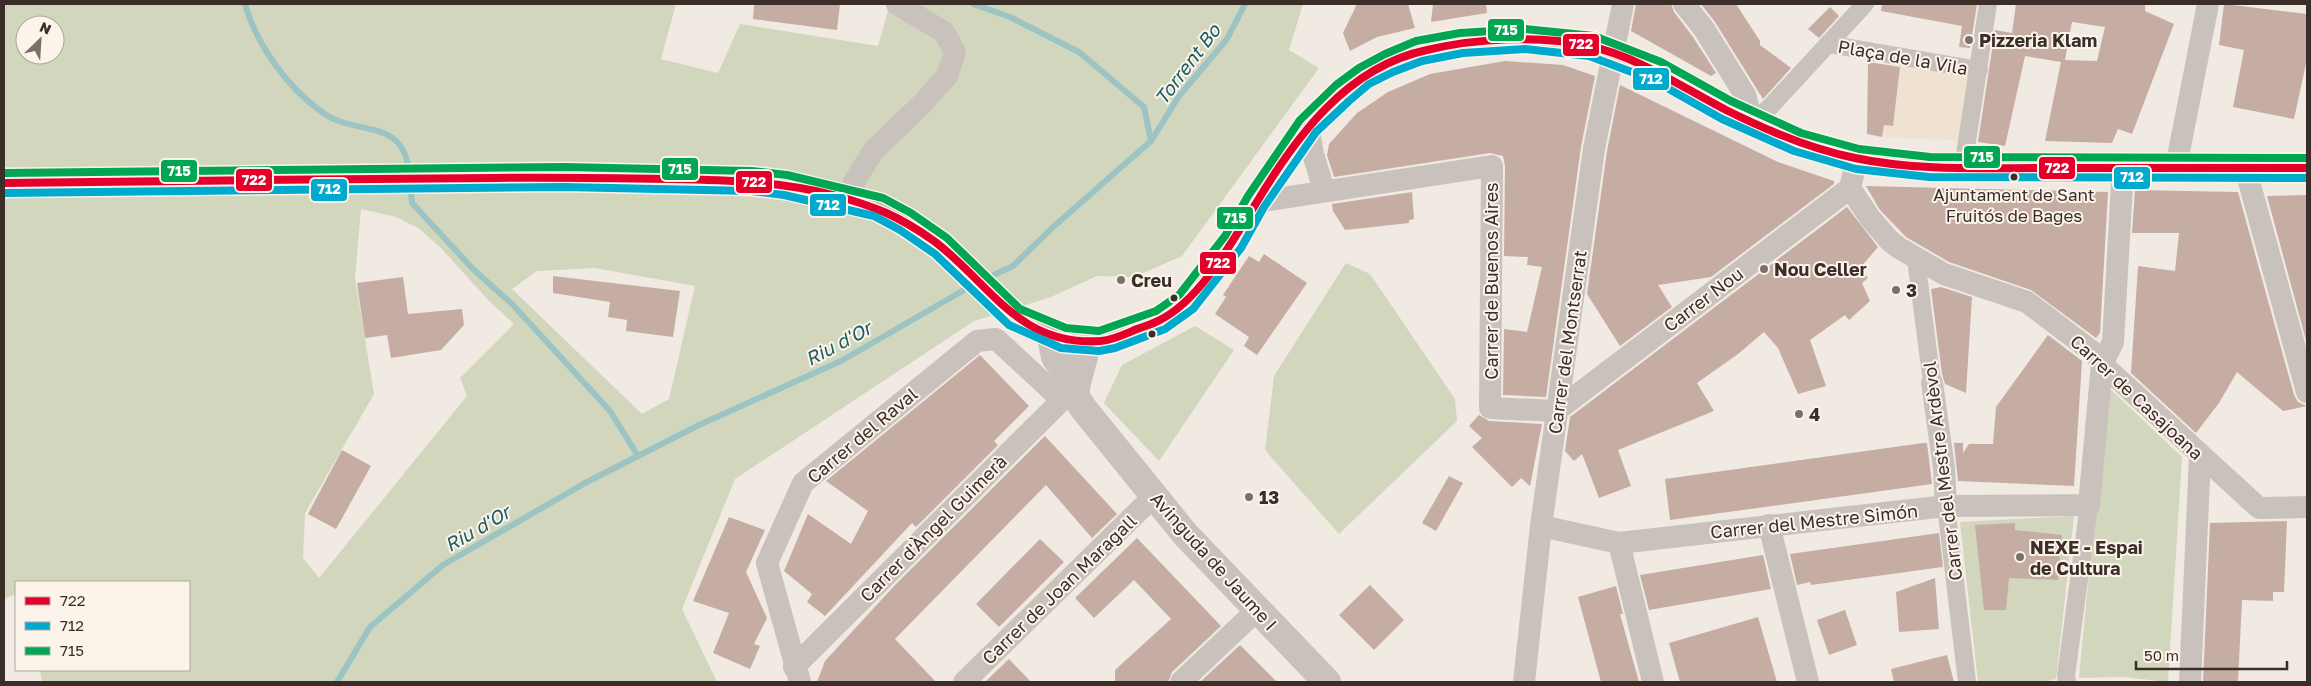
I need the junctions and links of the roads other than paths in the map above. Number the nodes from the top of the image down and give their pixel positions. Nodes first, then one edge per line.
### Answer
1 (898, 4) edge
2 (1623, 4) edge
3 (1684, 4) edge
4 (1865, 4) edge
5 (1988, 4) edge
6 (2208, 4) edge
7 (1828, 44) junction
8 (1612, 53) junction
9 (1978, 70) junction
10 (1752, 122) junction
11 (1308, 126) junction
12 (1857, 159) junction
13 (1964, 167) junction
14 (2124, 167) junction
15 (2245, 167) junction
16 (2176, 168) junction
17 (2307, 168) edge
18 (4, 183) edge
19 (1850, 188) junction
20 (1324, 190) junction
21 (849, 198) junction
22 (1256, 202) junction
23 (1916, 259) junction
24 (1050, 333) junction
25 (1088, 340) junction
26 (2102, 364) junction
27 (1932, 383) joint
28 (2307, 392) edge
29 (1071, 395) junction
30 (1556, 411) junction
31 (2200, 456) junction
32 (1154, 496) junction
33 (2090, 505) junction
34 (1946, 506) junction
35 (2307, 507) edge
36 (1769, 525) junction
37 (1541, 526) junction
38 (1619, 543) junction
39 (1257, 610) junction
40 (797, 675) edge
41 (964, 682) edge
42 (1181, 682) edge
43 (1327, 682) edge
44 (1524, 682) edge
45 (1653, 682) edge
46 (1808, 682) edge
47 (1967, 682) edge
48 (2067, 682) edge
49 (2190, 682) edge

1 - 21 street
2 - 8 street, Carrer del Montserrat
3 - 10 street
4 - 7 street
5 - 9 street, Plaça de la Vila
6 - 16 street
7 - 9 street, Plaça de la Vila
7 - 10 street
8 - 10 main road
8 - 11 main road
8 - 30 street, Carrer del Montserrat
9 - 13 street, Plaça de la Vila
10 - 12 main road
11 - 20 street
11 - 22 main road
12 - 13 main road
12 - 19 street
13 - 14 main road
14 - 16 main road
14 - 26 street
15 - 16 main road
15 - 17 main road
15 - 28 street
18 - 21 main road
19 - 23 street, Carrer de Casajoana
19 - 30 street, Carrer Nou
20 - 22 street, Carrer de Buenos Aires
20 - 30 street, Carrer de Buenos Aires
21 - 24 main road
22 - 25 main road
23 - 26 street, Carrer de Casajoana
23 - 27 street, Carrer del Mestre Ardèvol
24 - 25 main road
24 - 29 street, Avinguda de Jaume I
25 - 29 street
26 - 31 street, Carrer de Casajoana
26 - 33 street
27 - 34 street, Carrer del Mestre Ardèvol
29 - 32 street, Avinguda de Jaume I
29 - 40 street, Carrer d'Àngel Guimerà
29 - 40 street, Carrer del Raval
30 - 37 street, Carrer del Montserrat
31 - 35 street, Carrer de Casajoana
31 - 49 street
32 - 39 street, Avinguda de Jaume I
32 - 41 street, Carrer de Joan Maragall
33 - 34 street, Carrer del Mestre Simón
33 - 48 street
34 - 36 street, Carrer del Mestre Simón
34 - 47 street, Carrer del Mestre Ardèvol
36 - 38 street, Carrer del Mestre Simón
36 - 46 street
37 - 38 street, Carrer del Mestre Simón
37 - 44 street, Carrer del Montserrat
38 - 45 street
39 - 42 street
39 - 43 street, Avinguda de Jaume I

